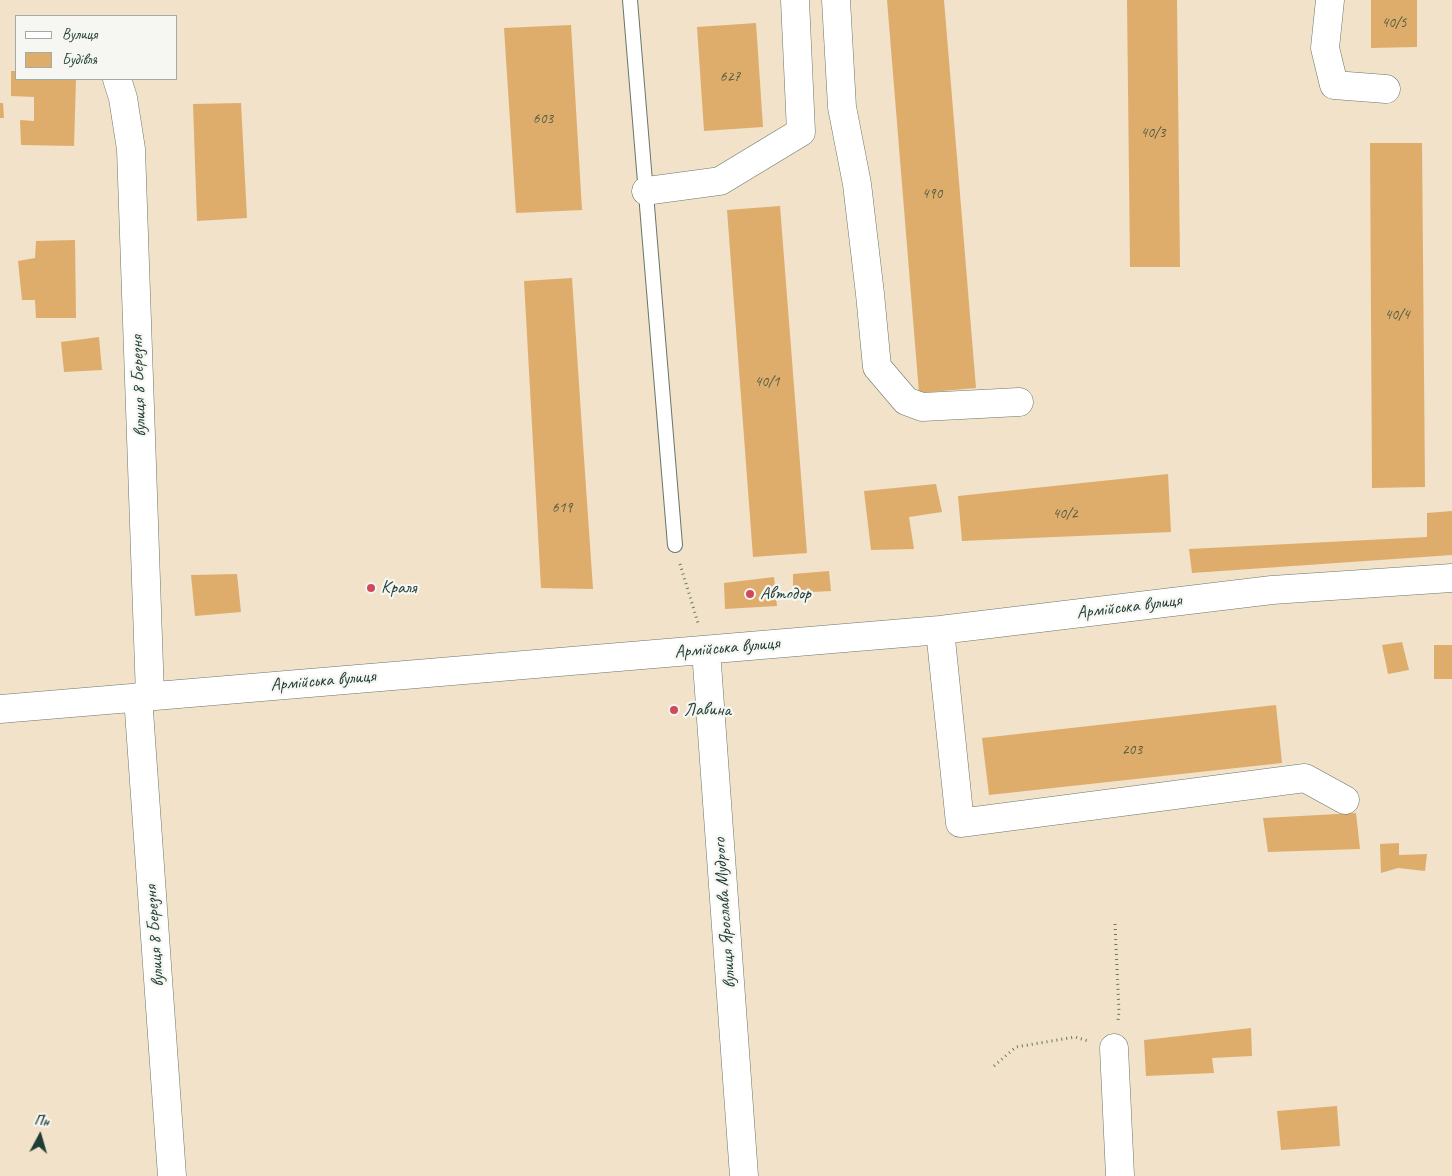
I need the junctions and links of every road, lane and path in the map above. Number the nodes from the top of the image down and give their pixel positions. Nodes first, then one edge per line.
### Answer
1 (630, 0) edge
2 (795, 0) edge
3 (836, 0) edge
4 (1330, 0) edge
5 (117, 80) edge
6 (1386, 89) dead end
7 (646, 191) junction
8 (1019, 402) dead end
9 (674, 545) joint
10 (1452, 578) edge
11 (940, 630) junction
12 (706, 650) junction
13 (144, 696) junction
14 (0, 709) edge
15 (1345, 800) dead end
16 (1115, 924) dead end
17 (1114, 1048) junction
18 (994, 1066) dead end
19 (172, 1176) edge
20 (744, 1176) edge
21 (1120, 1176) edge

1 - 7 lane
2 - 7 street
3 - 8 street
4 - 6 street
5 - 13 street, вулиця 8 Березня
7 - 9 lane
9 - 12 path
10 - 11 street, Армійська вулиця
11 - 12 street, Армійська вулиця
11 - 15 street
12 - 13 street, Армійська вулиця
12 - 20 street, вулиця Ярослава Мудрого
13 - 14 street, Армійська вулиця
13 - 19 street, вулиця 8 Березня
16 - 17 path
17 - 18 path
17 - 21 street

